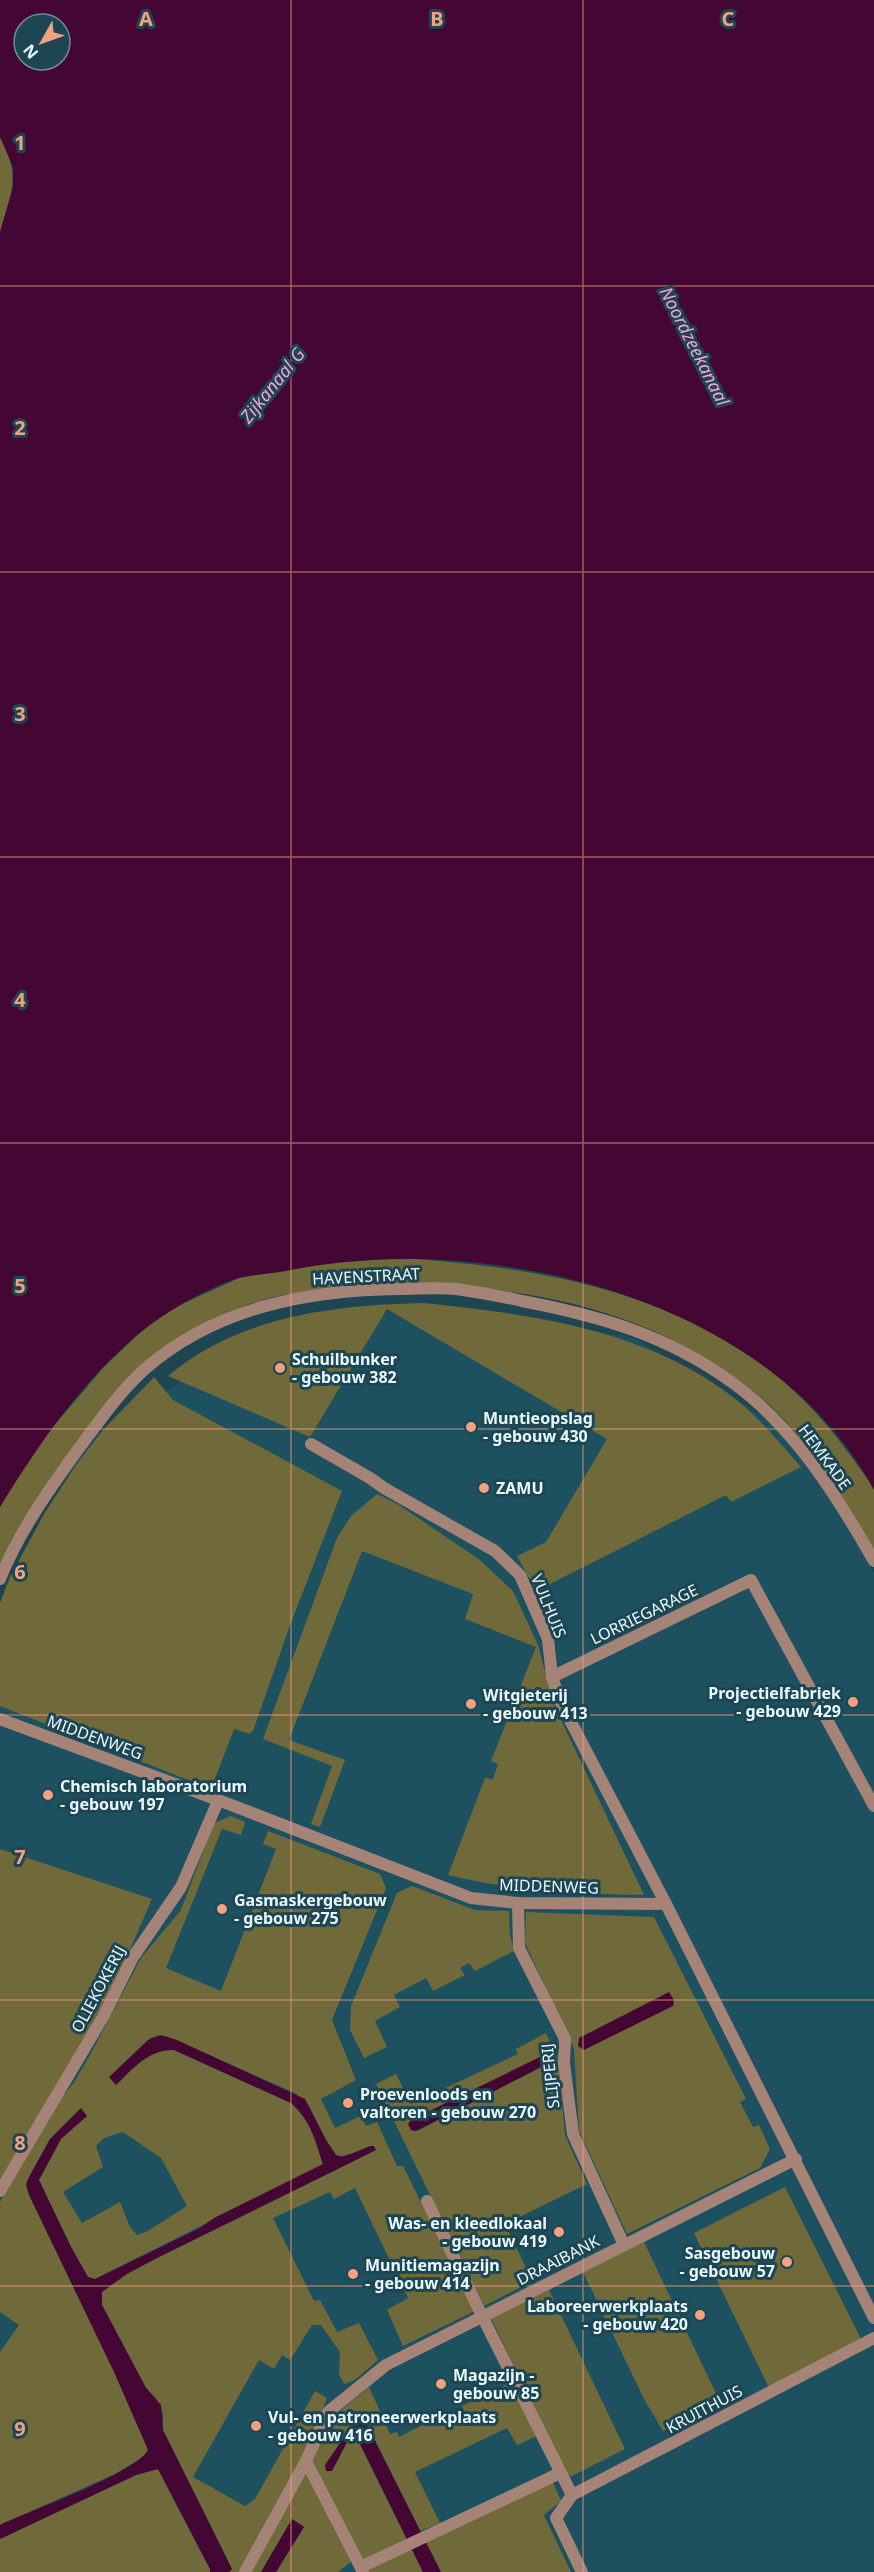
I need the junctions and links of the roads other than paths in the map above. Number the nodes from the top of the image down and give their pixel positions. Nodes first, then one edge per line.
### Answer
1 (764, 1408) joint
2 (311, 1444) dead end
3 (874, 1560) edge
4 (0, 1579) edge
5 (552, 1677) junction
6 (0, 1719) edge
7 (218, 1801) junction
8 (874, 1806) edge
9 (518, 1904) junction
10 (666, 1904) junction
11 (796, 2159) junction
12 (0, 2191) edge
13 (427, 2201) dead end
14 (624, 2245) junction
15 (482, 2316) junction
16 (874, 2318) edge
17 (874, 2338) edge
18 (306, 2462) junction
19 (560, 2473) junction
20 (572, 2495) junction
21 (362, 2570) edge
22 (245, 2572) edge
23 (582, 2572) edge

1 - 3 street, HEMKADE
1 - 4 street, HAVENSTRAAT
2 - 5 street, VULHUIS
5 - 8 street, LORRIEGARAGE
5 - 10 street, VULHUIS
6 - 7 street, MIDDENWEG
7 - 9 street, MIDDENWEG
7 - 12 street, OLIEKOKERIJ
9 - 10 street, MIDDENWEG
9 - 14 street, SLIJPERIJ
10 - 11 street
11 - 14 street, DRAAIBANK
11 - 16 street
13 - 15 street
14 - 15 street, DRAAIBANK
15 - 18 street, DRAAIBANK
15 - 19 street
17 - 20 street, KRUITHUIS
18 - 21 street
18 - 22 street, DRAAIBANK
19 - 20 street
19 - 21 street
20 - 23 street, KRUITHUIS

